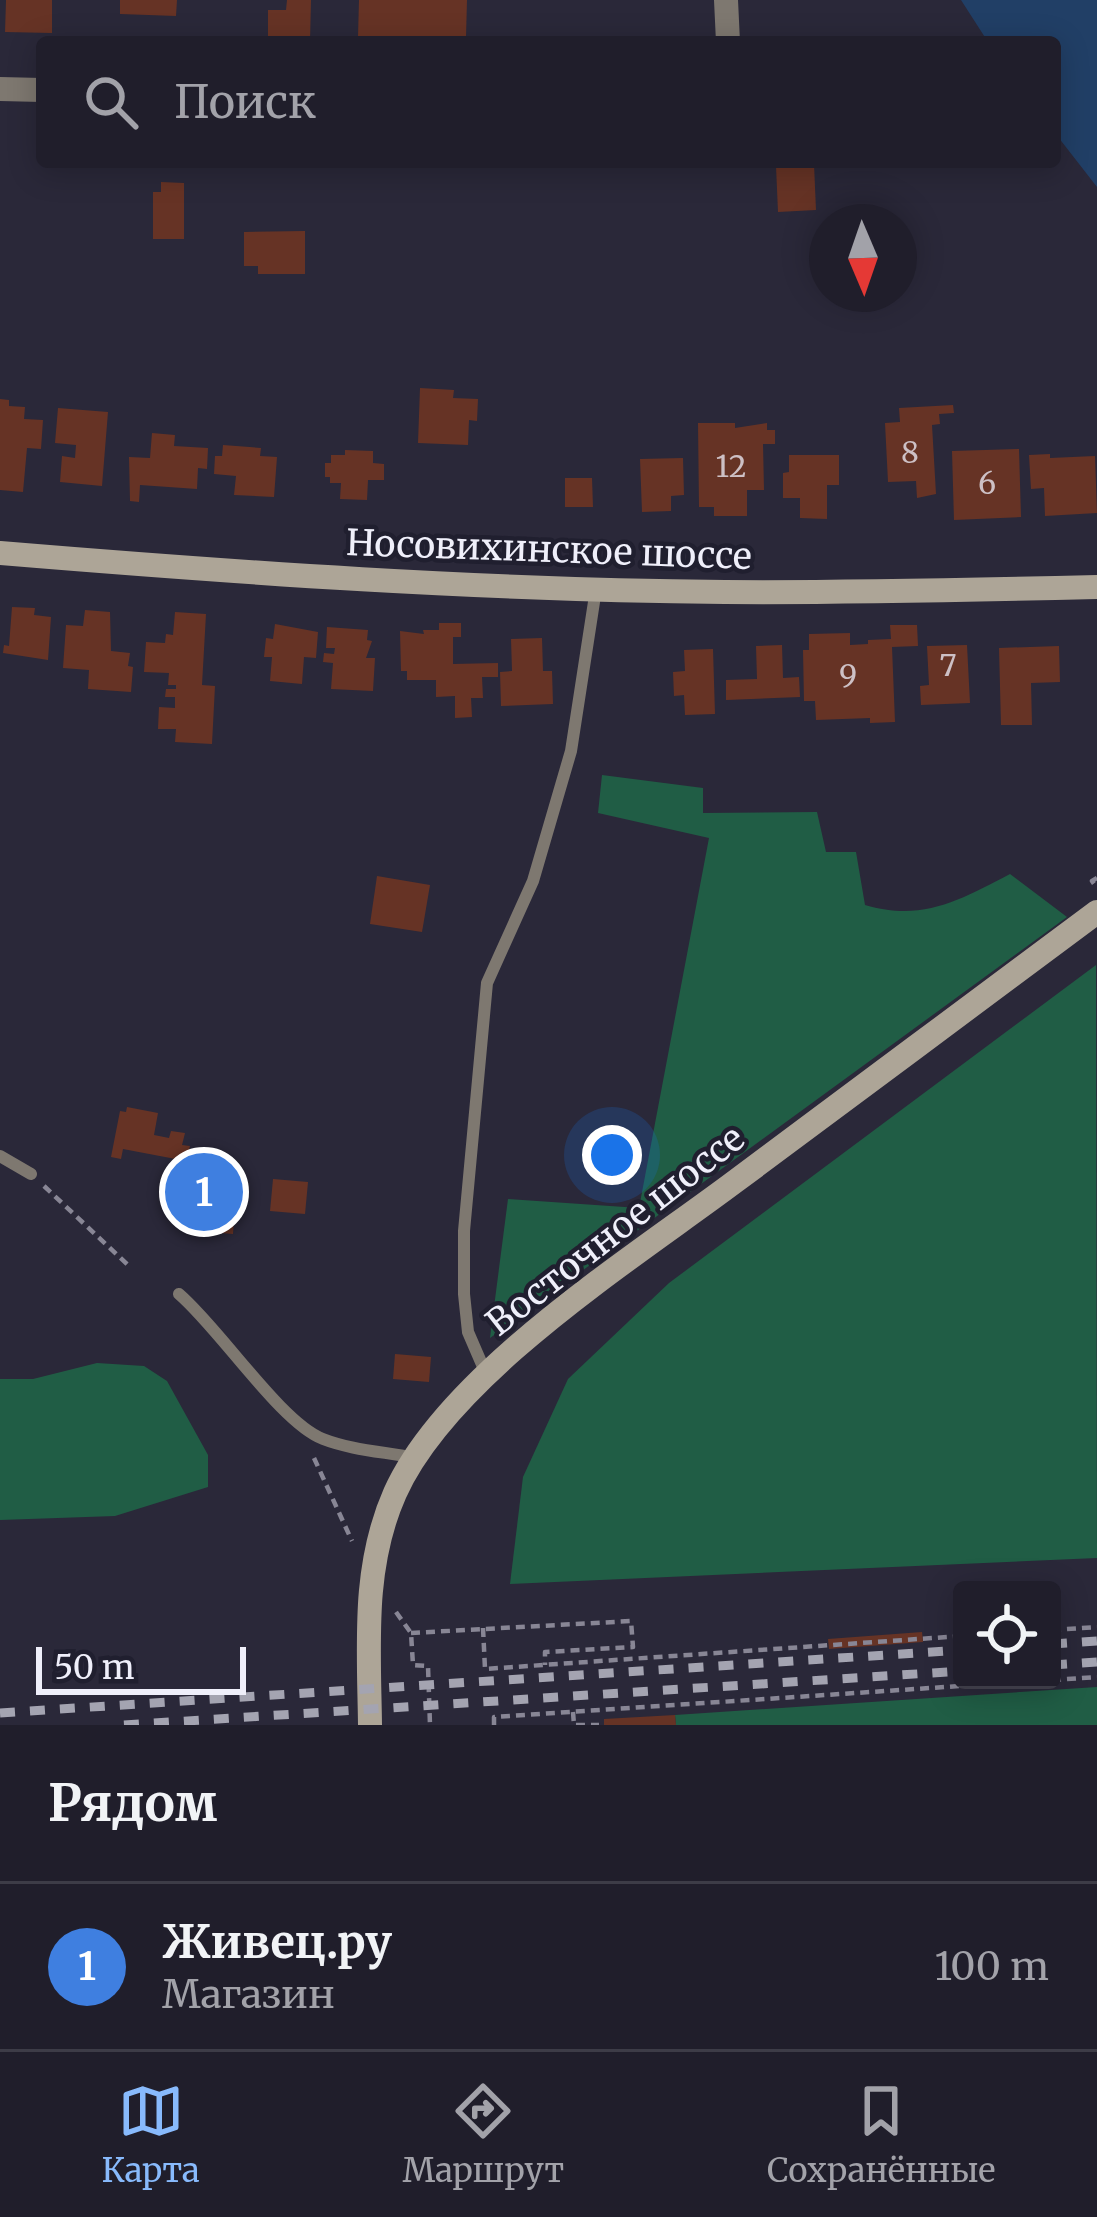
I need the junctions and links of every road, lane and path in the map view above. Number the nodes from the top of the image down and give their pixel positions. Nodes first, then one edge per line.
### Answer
1 (726, 0) edge
2 (728, 36) edge
3 (0, 89) edge
4 (36, 90) edge
5 (0, 553) edge
6 (1097, 587) edge
7 (596, 589) junction
8 (1095, 919) edge
9 (0, 1156) edge
10 (32, 1174) joint
11 (128, 1265) dead end
12 (178, 1294) dead end
13 (488, 1377) junction
14 (299, 1426) junction
15 (415, 1458) junction
16 (371, 1582) junction
17 (394, 1609) dead end
18 (1097, 1627) edge
19 (483, 1628) junction
20 (1061, 1629) edge
21 (411, 1633) junction
22 (953, 1637) edge
23 (544, 1665) junction
24 (1097, 1677) edge
25 (1061, 1679) edge
26 (953, 1687) edge
27 (573, 1712) junction
28 (370, 1725) edge
29 (430, 1725) edge
30 (494, 1725) edge
31 (599, 1725) edge

1 - 2 street
3 - 4 street
5 - 7 main road, Носовихинское шоссе
6 - 7 main road, Носовихинское шоссе
7 - 13 lane
8 - 13 main road, Восточное шоссе
9 - 10 lane
10 - 11 path
12 - 14 lane
13 - 15 main road, Восточное шоссе
14 - 15 lane
14 - 16 path
15 - 16 main road, Восточное шоссе
16 - 28 main road, Восточное шоссе
17 - 21 path
18 - 20 path
19 - 21 path
19 - 23 path
19 - 23 path
21 - 29 path
22 - 23 path
24 - 25 path
26 - 27 path
27 - 30 path
27 - 31 path

